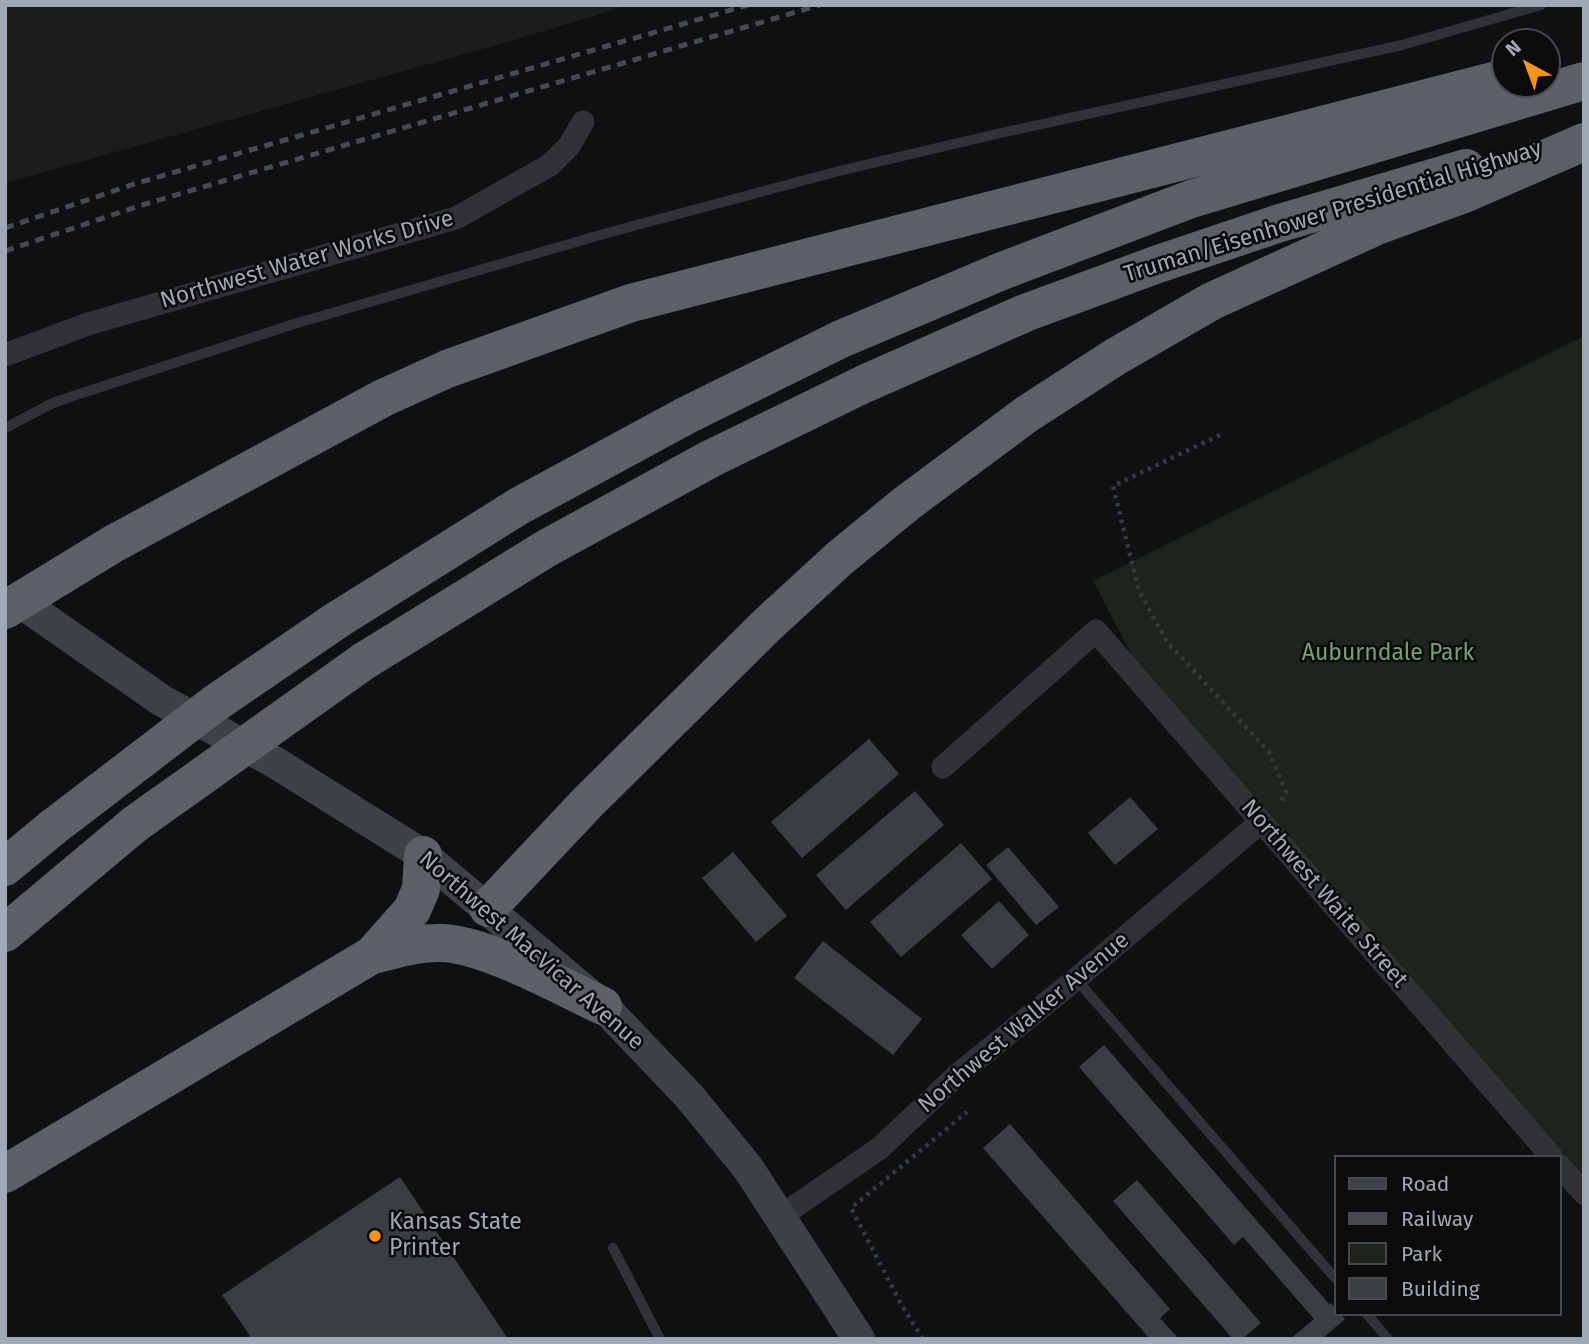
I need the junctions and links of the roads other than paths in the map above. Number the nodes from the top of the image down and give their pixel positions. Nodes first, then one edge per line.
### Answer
1 (1541, 5) edge
2 (1584, 61) edge
3 (1561, 65) edge
4 (1584, 81) edge
5 (1491, 82) edge
6 (583, 122) dead end
7 (1584, 134) edge
8 (1584, 142) edge
9 (5, 355) edge
10 (5, 428) edge
11 (10, 601) edge
12 (943, 767) dead end
13 (1269, 817) junction
14 (422, 855) junction
15 (5, 867) edge
16 (488, 908) junction
17 (5, 933) edge
18 (372, 956) junction
19 (1076, 979) junction
20 (603, 1006) junction
21 (1550, 1155) edge
22 (1561, 1167) edge
23 (5, 1174) edge
24 (1584, 1193) edge
25 (780, 1216) junction
26 (614, 1248) dead end
27 (1334, 1277) edge
28 (1369, 1316) edge
29 (660, 1339) edge
30 (859, 1339) edge
31 (1388, 1339) edge

1 - 10 lane
2 - 3 highway
4 - 15 highway, bridge
5 - 11 highway
6 - 9 street, Northwest Water Works Drive
7 - 17 highway, Truman/Eisenhower Presidential Highway, bridge
8 - 16 highway
11 - 14 main road, Northwest MacVicar Avenue
12 - 13 street, Northwest Waite Street
13 - 19 street, Northwest Walker Avenue
13 - 21 street, Northwest Waite Street
14 - 16 main road, Northwest MacVicar Avenue
14 - 18 highway
16 - 20 main road, Northwest MacVicar Avenue
18 - 20 highway
18 - 23 highway
19 - 25 street, Northwest Walker Avenue
19 - 27 lane
20 - 25 main road, Northwest MacVicar Avenue
22 - 24 street
25 - 30 main road, Northwest MacVicar Avenue
26 - 29 lane
28 - 31 lane

